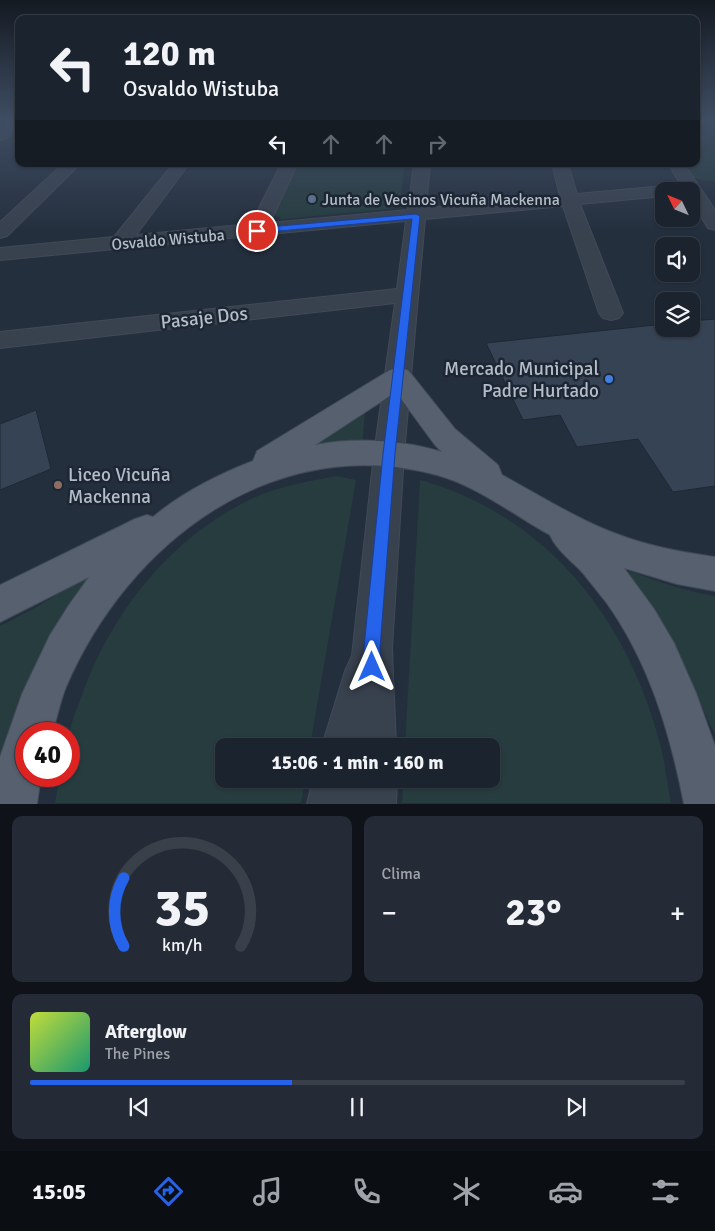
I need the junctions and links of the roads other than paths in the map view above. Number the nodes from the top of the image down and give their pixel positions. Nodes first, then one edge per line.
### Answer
1 (69, 167) edge
2 (179, 167) edge
3 (288, 167) edge
4 (422, 167) edge
5 (561, 167) edge
6 (679, 167) edge
7 (694, 182) edge
8 (700, 188) edge
9 (655, 192) edge
10 (570, 201) junction
11 (416, 216) junction
12 (715, 224) edge
13 (257, 231) junction
14 (0, 232) edge
15 (120, 243) junction
16 (0, 254) edge
17 (408, 295) junction
18 (611, 313) dead end
19 (0, 340) edge
20 (399, 376) junction
21 (389, 454) junction
22 (235, 481) junction
23 (506, 491) junction
24 (539, 512) junction
25 (182, 513) junction
26 (715, 574) edge
27 (0, 604) edge
28 (372, 648) junction
29 (34, 722) edge
30 (346, 738) edge
31 (374, 738) edge
32 (17, 787) edge
33 (334, 788) edge
34 (374, 788) edge
35 (14, 804) edge
36 (330, 804) edge
37 (373, 804) edge
38 (707, 804) edge

1 - 14 street
2 - 15 street
3 - 13 street
4 - 11 street
5 - 10 street
6 - 7 street
8 - 12 street
9 - 10 street, Osvaldo Wistuba
10 - 11 street, Osvaldo Wistuba
10 - 18 street
11 - 13 street, Osvaldo Wistuba
11 - 17 street
13 - 15 street, Osvaldo Wistuba
15 - 16 street, Osvaldo Wistuba
17 - 19 street, Pasaje Dos
17 - 20 street
20 - 21 street
20 - 22 main road
20 - 23 main road
21 - 22 main road
21 - 23 main road
21 - 28 street
22 - 25 main road
23 - 24 main road
24 - 26 main road
24 - 38 main road
25 - 27 main road
25 - 29 main road
28 - 30 street
28 - 31 street
32 - 35 main road
33 - 36 street
34 - 37 street

